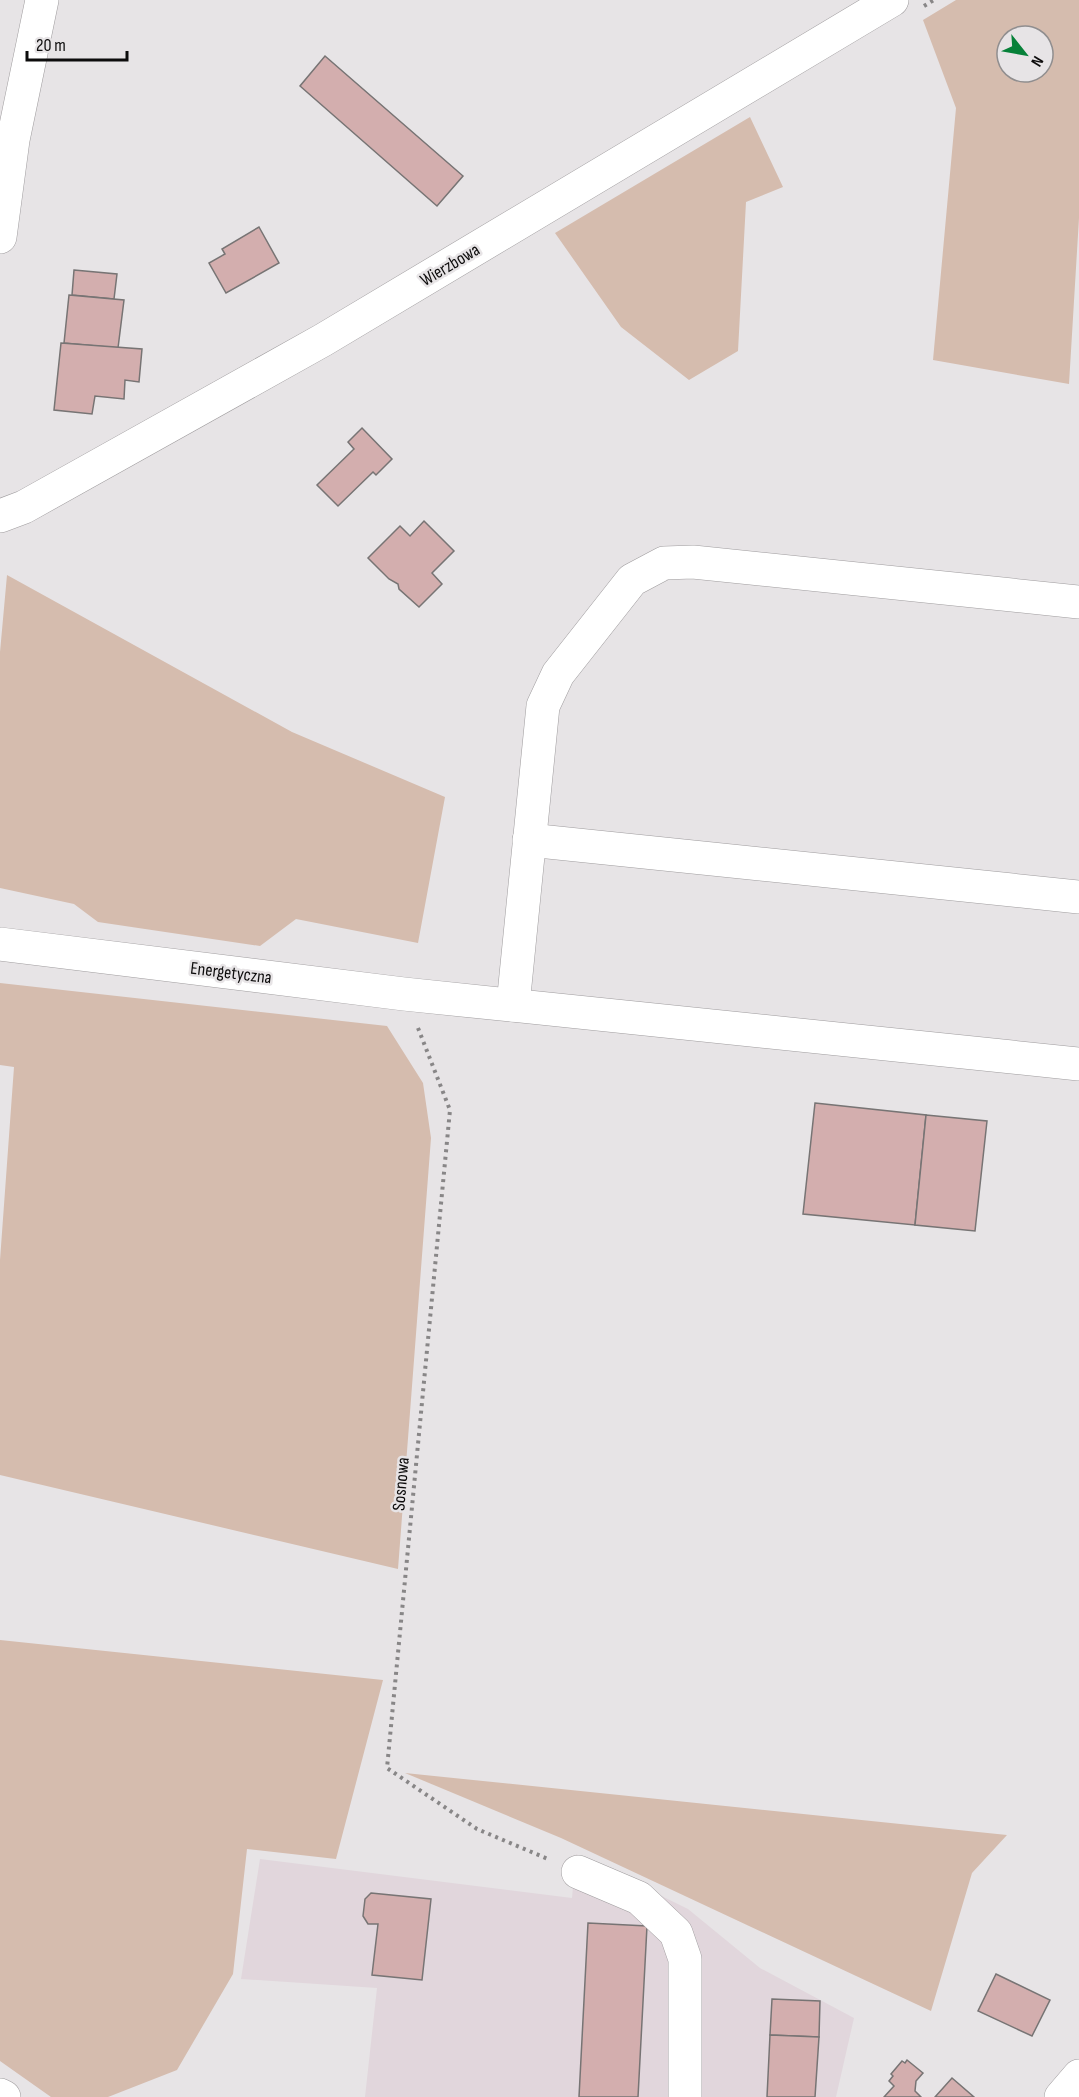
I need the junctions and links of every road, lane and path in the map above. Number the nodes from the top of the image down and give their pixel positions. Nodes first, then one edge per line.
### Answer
1 (42, 0) edge
2 (892, 0) edge
3 (0, 237) edge
4 (0, 516) edge
5 (1079, 602) edge
6 (530, 840) junction
7 (1079, 897) edge
8 (0, 944) edge
9 (404, 994) junction
10 (513, 1005) junction
11 (1079, 1064) edge
12 (578, 1872) joint
13 (1079, 2076) edge
14 (685, 2097) edge
15 (1061, 2097) edge

1 - 3 street
2 - 4 street, Wierzbowa
5 - 6 street
6 - 7 street
6 - 10 street
8 - 9 street, Energetyczna
9 - 10 street, Energetyczna
9 - 12 path, Sosnowa
10 - 11 street, Energetyczna
12 - 14 street
13 - 15 street

